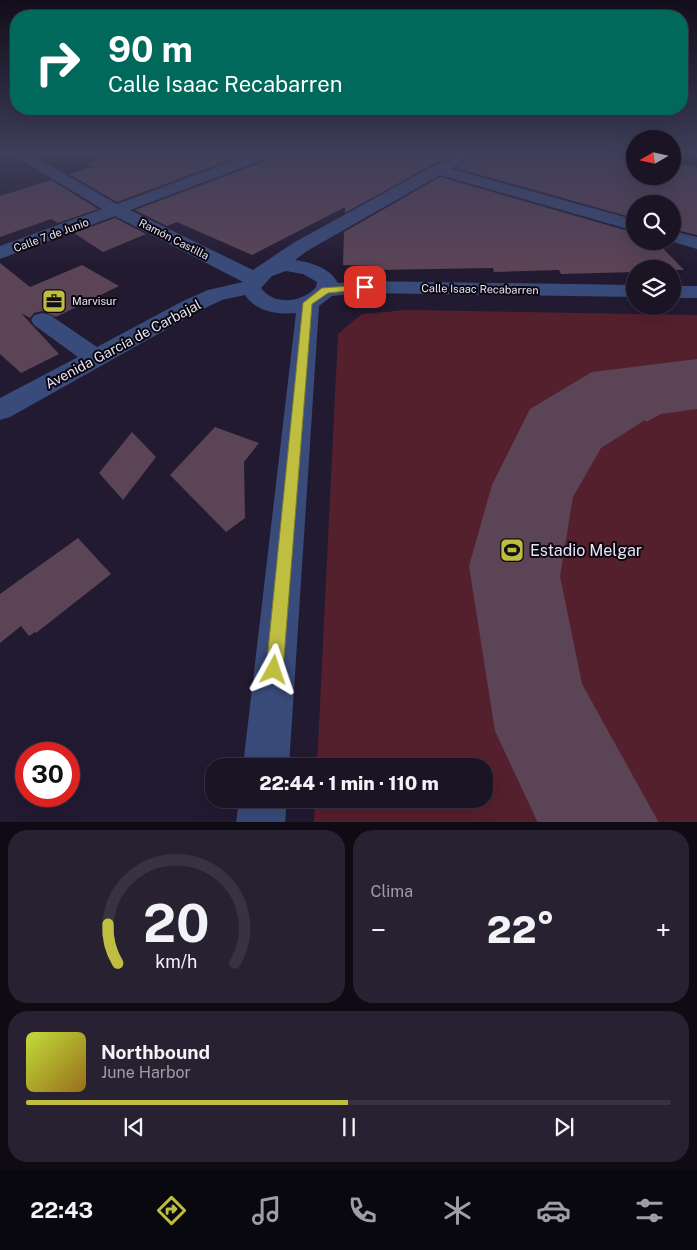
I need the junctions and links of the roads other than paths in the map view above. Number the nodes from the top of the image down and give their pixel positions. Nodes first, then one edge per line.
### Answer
1 (79, 190) edge
2 (171, 190) edge
3 (401, 190) edge
4 (510, 190) edge
5 (118, 211) junction
6 (626, 223) edge
7 (681, 239) edge
8 (697, 243) edge
9 (0, 253) edge
10 (272, 268) junction
11 (252, 284) junction
12 (626, 292) edge
13 (681, 292) edge
14 (697, 292) edge
15 (316, 297) junction
16 (42, 320) dead end
17 (96, 358) junction
18 (0, 410) edge
19 (267, 758) edge
20 (262, 808) edge
21 (260, 822) edge

1 - 5 street, Ramón Castilla
2 - 5 street, Calle 7 de Junio
3 - 10 street
4 - 6 street
5 - 9 street, Calle 7 de Junio
5 - 11 street, Ramón Castilla
7 - 8 street
10 - 11 street, Avenida García de Carbajal
10 - 15 street
11 - 15 street, Ramón Castilla
11 - 17 street, Avenida García de Carbajal
12 - 15 street, Calle Isaac Recabarren
13 - 14 street
15 - 19 street
16 - 17 street
17 - 18 street, Avenida García de Carbajal
20 - 21 street

